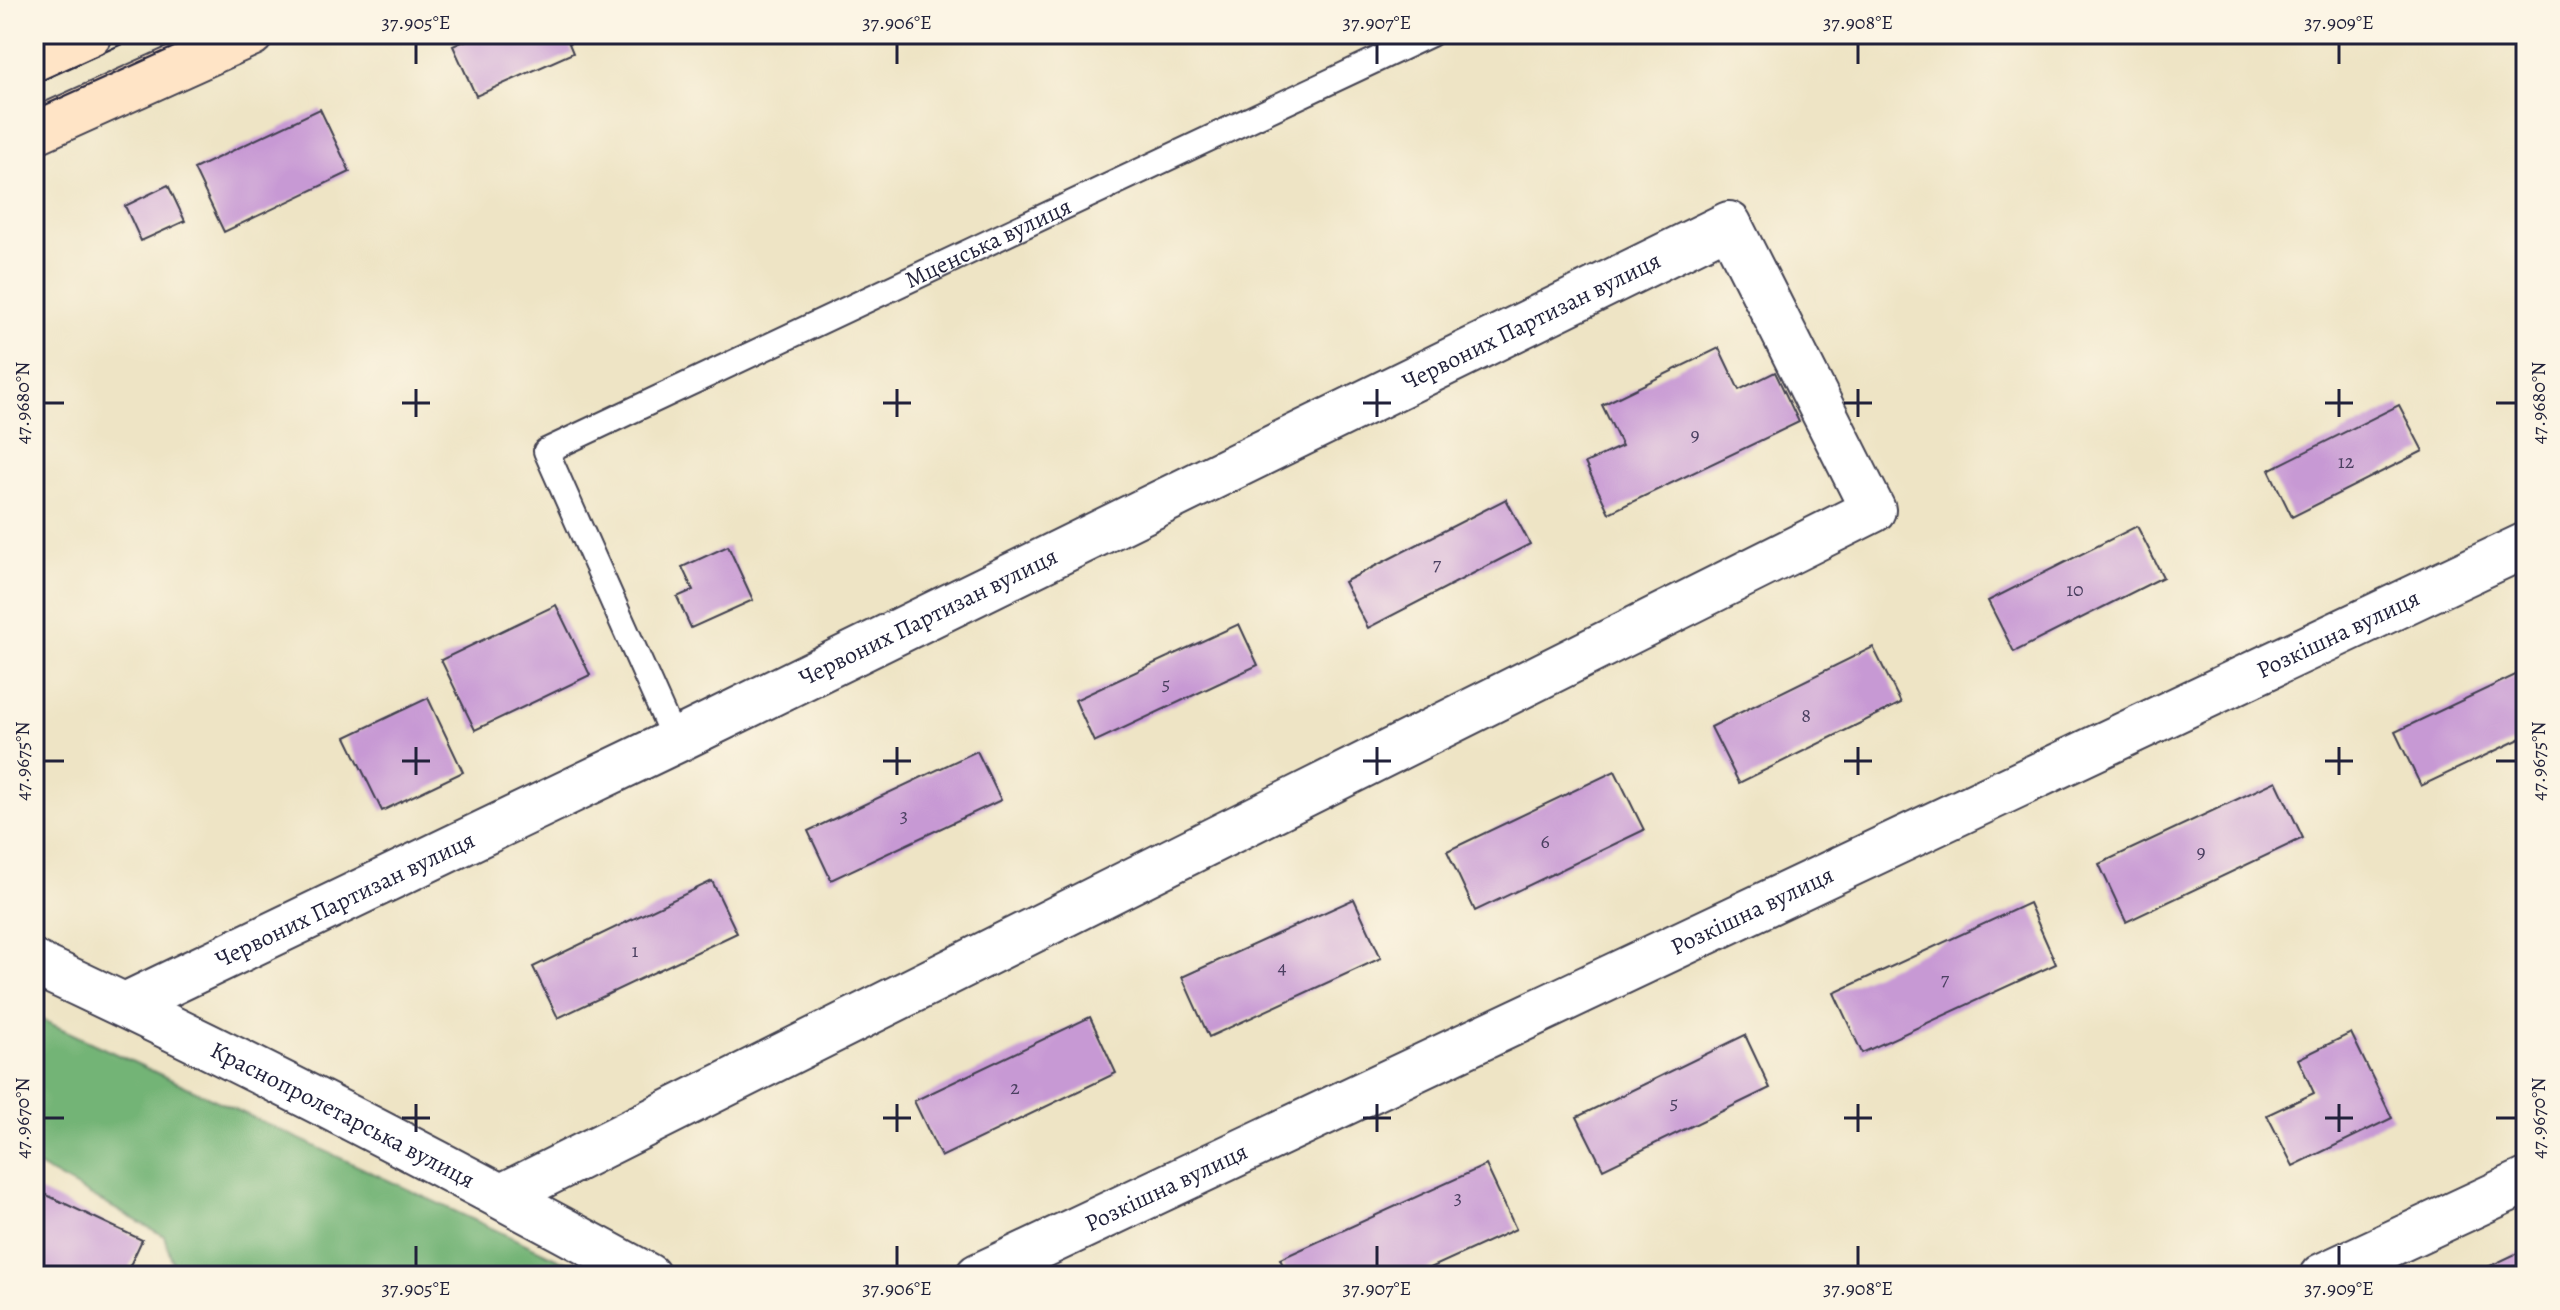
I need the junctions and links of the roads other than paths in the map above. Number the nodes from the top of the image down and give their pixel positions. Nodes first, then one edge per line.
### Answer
1 (89, 34) edge
2 (251, 34) edge
3 (1431, 34) edge
4 (34, 59) edge
5 (34, 132) edge
6 (2526, 545) edge
7 (675, 741) junction
8 (34, 963) edge
9 (125, 1005) junction
10 (2526, 1181) edge
11 (502, 1196) junction
12 (648, 1276) edge
13 (978, 1276) edge
14 (2322, 1276) edge

1 - 4 main road
2 - 5 main road
3 - 7 lane, Мценська вулиця
6 - 13 street, Розкішна вулиця
7 - 9 street, Червоних Партизан вулиця
7 - 11 street, Червоних Партизан вулиця
8 - 9 street, Краснопролетарська вулиця
9 - 11 street, Краснопролетарська вулиця
10 - 14 street
11 - 12 street, Краснопролетарська вулиця

